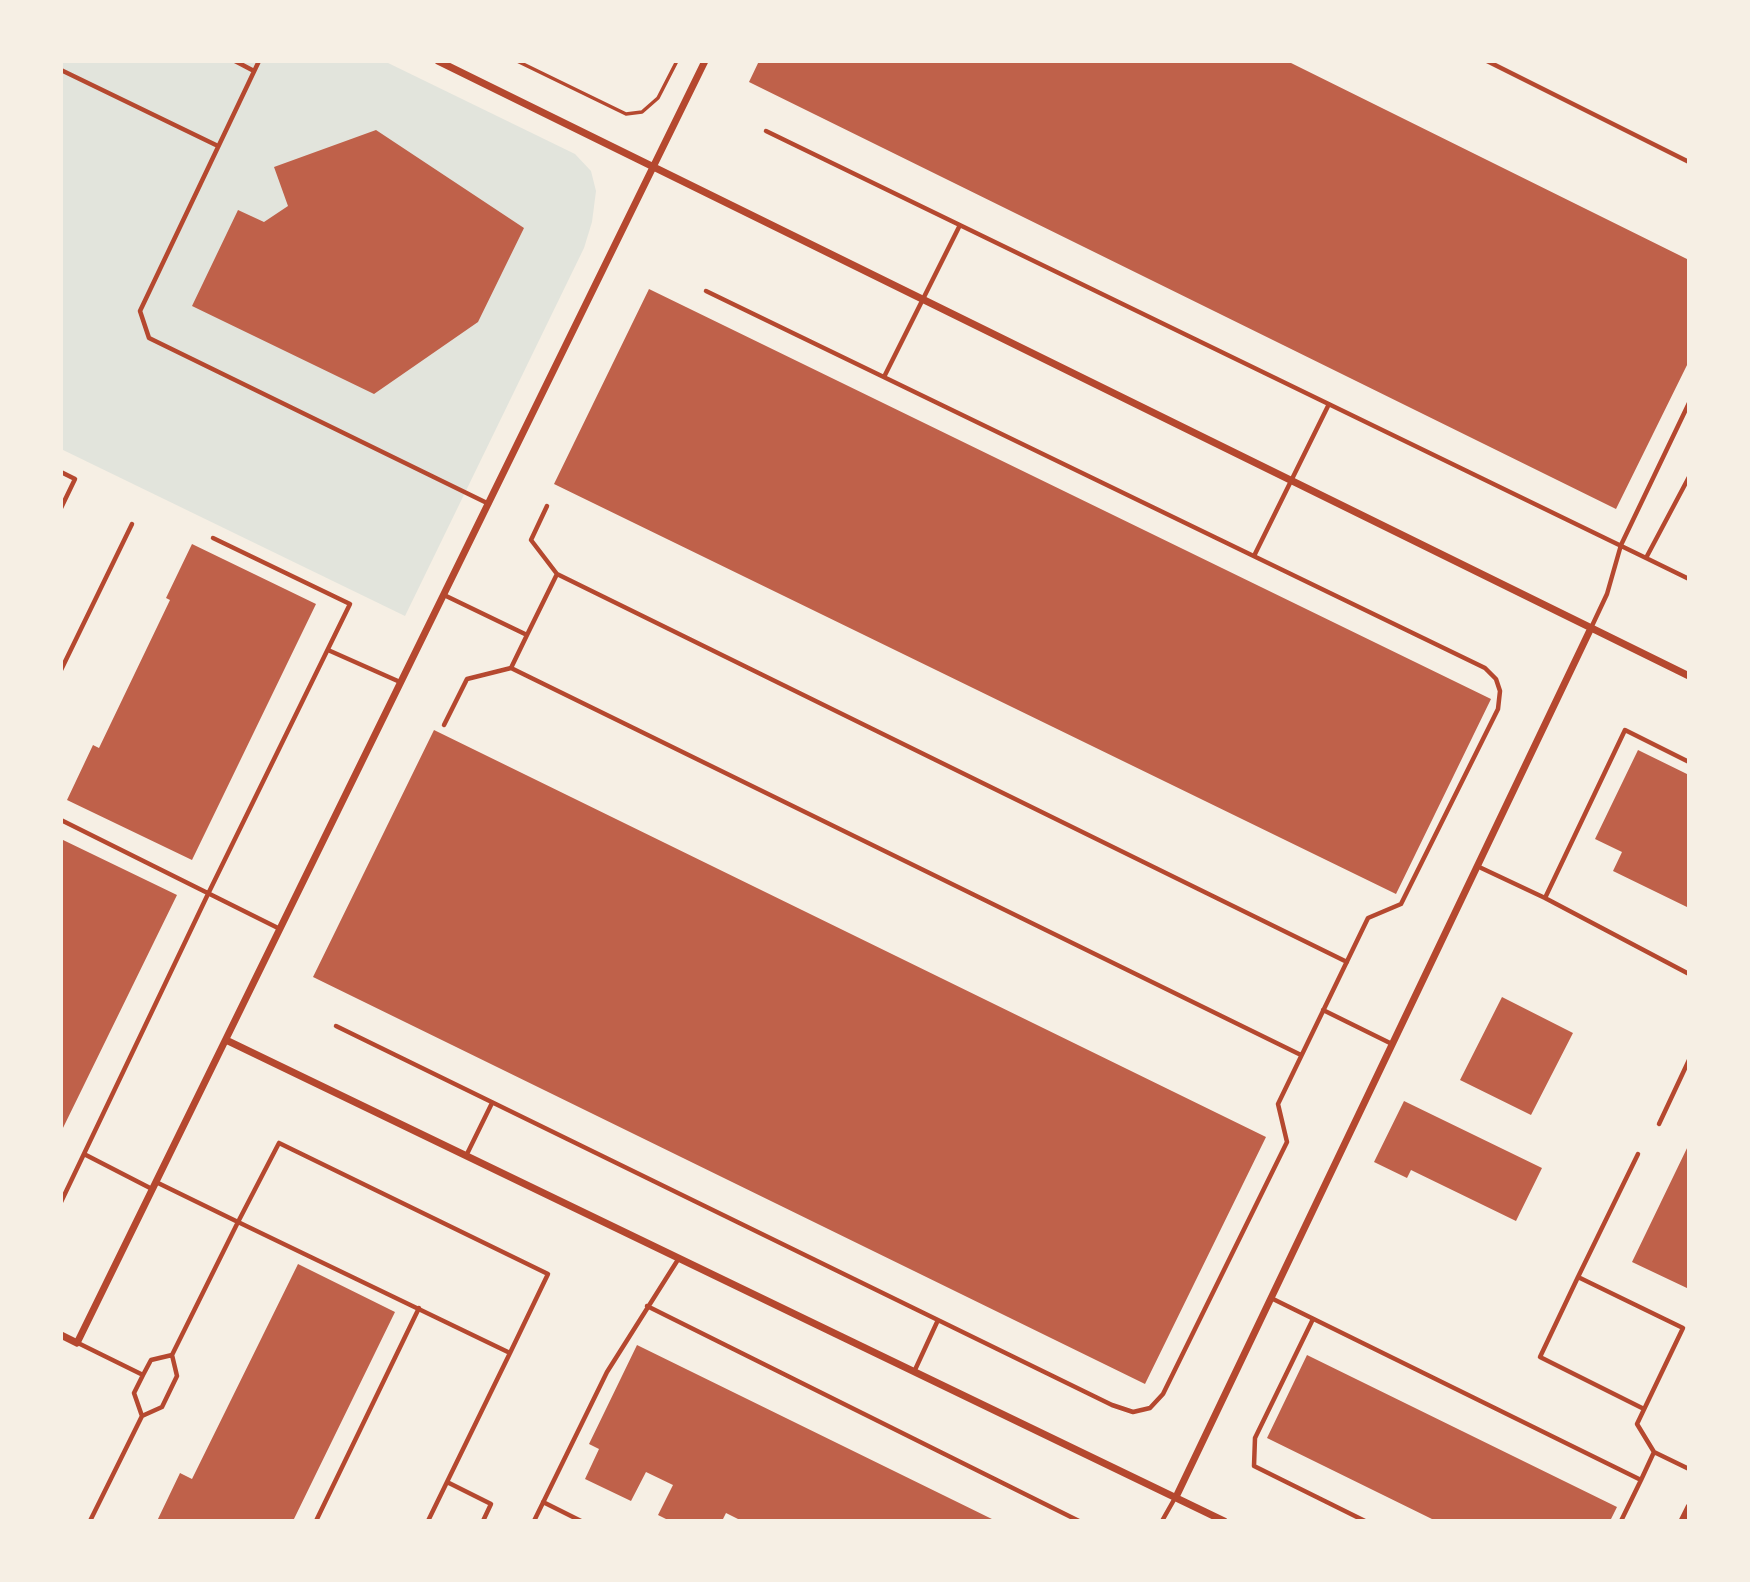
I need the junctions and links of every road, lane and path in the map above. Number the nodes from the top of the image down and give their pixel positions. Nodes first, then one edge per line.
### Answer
1 (235, 61) edge
2 (259, 61) edge
3 (438, 61) edge
4 (517, 61) edge
5 (677, 61) edge
6 (705, 61) edge
7 (1487, 61) edge
8 (61, 70) edge
9 (254, 71) junction
10 (766, 131) dead end
11 (218, 146) junction
12 (1689, 162) edge
13 (654, 167) junction
14 (960, 225) junction
15 (706, 291) dead end
16 (922, 299) junction
17 (884, 377) junction
18 (1689, 403) edge
19 (1329, 404) junction
20 (61, 472) edge
21 (1689, 477) edge
22 (1291, 480) junction
23 (489, 504) junction
24 (547, 506) dead end
25 (61, 508) edge
26 (132, 524) dead end
27 (213, 538) dead end
28 (1621, 545) junction
29 (1254, 556) junction
30 (1646, 558) junction
31 (557, 574) junction
32 (1689, 579) edge
33 (444, 595) junction
34 (1591, 628) junction
35 (527, 635) junction
36 (328, 650) junction
37 (511, 668) junction
38 (61, 670) edge
39 (1689, 676) edge
40 (401, 683) junction
41 (444, 725) dead end
42 (1689, 762) edge
43 (61, 820) edge
44 (1477, 866) junction
45 (208, 894) junction
46 (1545, 898) junction
47 (281, 929) junction
48 (1347, 962) junction
49 (1689, 974) edge
50 (1323, 1010) junction
51 (336, 1027) dead end
52 (226, 1040) junction
53 (1392, 1044) junction
54 (1301, 1055) junction
55 (1689, 1060) edge
56 (492, 1103) junction
57 (1659, 1124) dead end
58 (84, 1154) junction
59 (1638, 1154) dead end
60 (466, 1156) junction
61 (154, 1185) junction
62 (61, 1202) edge
63 (238, 1222) junction
64 (679, 1258) junction
65 (1578, 1276) junction
66 (1271, 1298) junction
67 (647, 1307) junction
68 (418, 1308) junction
69 (1313, 1319) junction
70 (939, 1320) junction
71 (61, 1335) edge
72 (77, 1343) junction
73 (510, 1353) junction
74 (172, 1355) junction
75 (914, 1371) junction
76 (143, 1375) junction
77 (1644, 1409) junction
78 (142, 1416) junction
79 (1654, 1452) junction
80 (1689, 1469) edge
81 (1641, 1480) junction
82 (447, 1482) junction
83 (1176, 1497) junction
84 (543, 1503) junction
85 (1689, 1507) edge
86 (90, 1521) edge
87 (316, 1521) edge
88 (428, 1521) edge
89 (483, 1521) edge
90 (534, 1521) edge
91 (581, 1521) edge
92 (1079, 1521) edge
93 (1162, 1521) edge
94 (1224, 1521) edge
95 (1365, 1521) edge
96 (1621, 1521) edge
97 (1682, 1521) edge

1 - 9 lane
2 - 9 lane
3 - 13 street
4 - 5 path
6 - 13 street
7 - 12 lane
8 - 11 lane
9 - 11 lane
10 - 14 lane
11 - 23 lane
13 - 16 street
13 - 23 street
14 - 16 lane
14 - 19 lane
15 - 17 lane
16 - 17 lane
16 - 22 street
17 - 29 lane
18 - 28 lane
19 - 22 lane
19 - 28 lane
20 - 25 lane
21 - 30 lane
22 - 29 lane
22 - 34 street
23 - 33 street
24 - 31 lane
26 - 38 lane
27 - 36 lane
28 - 30 lane
28 - 34 lane
29 - 48 lane
30 - 32 lane
31 - 35 lane
31 - 48 lane
33 - 35 lane
33 - 40 street
34 - 39 street
34 - 44 street
35 - 37 lane
36 - 40 lane
36 - 45 lane
37 - 41 lane
37 - 54 lane
40 - 47 street
42 - 46 lane
43 - 45 lane
44 - 46 lane
44 - 53 street
45 - 47 lane
45 - 58 lane
46 - 49 lane
47 - 52 street
48 - 50 lane
50 - 53 lane
50 - 54 lane
51 - 56 lane
52 - 60 street
52 - 61 street
53 - 66 street
54 - 70 lane
55 - 57 lane
56 - 60 lane
56 - 70 lane
58 - 61 lane
58 - 62 lane
59 - 65 lane
60 - 64 street
61 - 63 lane
61 - 72 street
63 - 68 lane
63 - 73 lane
63 - 74 lane
64 - 67 lane
64 - 75 street
65 - 77 lane
65 - 77 lane
66 - 69 lane
66 - 83 street
67 - 84 lane
67 - 92 lane
68 - 73 lane
68 - 87 lane
69 - 81 lane
69 - 95 lane
70 - 75 lane
71 - 72 street
72 - 76 lane
73 - 82 lane
74 - 76 lane
74 - 78 lane
75 - 83 street
76 - 78 lane
77 - 79 lane
78 - 86 lane
79 - 80 lane
79 - 81 lane
81 - 96 lane
82 - 88 lane
82 - 89 lane
83 - 93 lane
83 - 94 street
84 - 90 lane
84 - 91 lane
85 - 97 street

